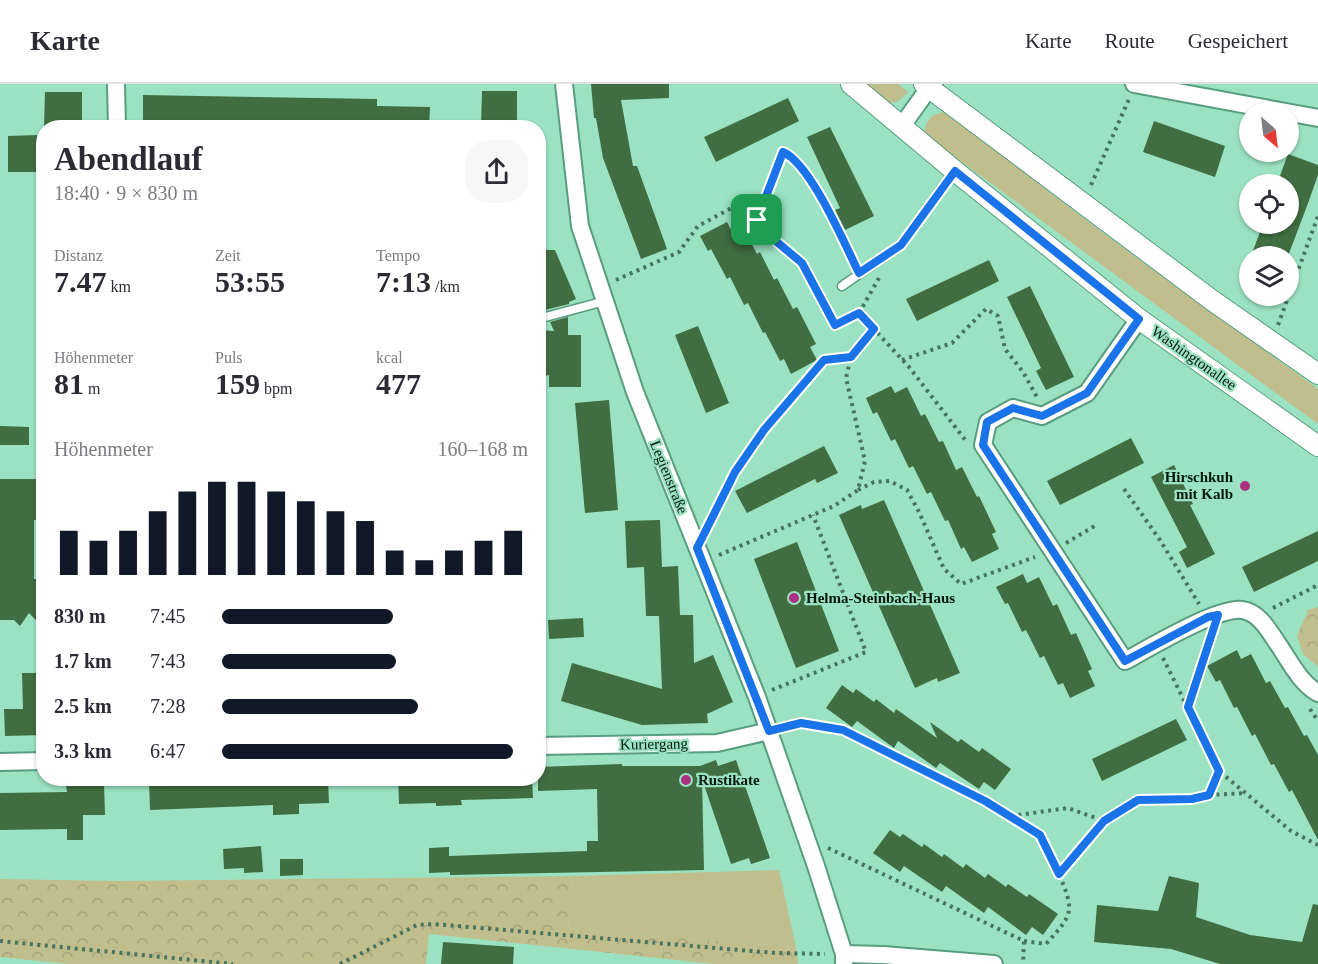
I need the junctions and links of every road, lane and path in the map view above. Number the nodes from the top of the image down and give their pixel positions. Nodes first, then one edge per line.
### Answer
1 (116, 84) edge
2 (564, 84) edge
3 (851, 84) edge
4 (1134, 84) edge
5 (929, 85) edge
6 (1318, 118) edge
7 (117, 120) edge
8 (901, 127) junction
9 (955, 171) junction
10 (1083, 203) junction
11 (1318, 216) edge
12 (757, 220) junction
13 (882, 272) dead end
14 (859, 273) junction
15 (842, 286) dead end
16 (603, 294) junction
17 (859, 313) junction
18 (546, 316) edge
19 (1139, 319) junction
20 (874, 329) junction
21 (1272, 341) junction
22 (851, 357) junction
23 (902, 360) junction
24 (1318, 374) edge
25 (1046, 414) junction
26 (983, 445) junction
27 (1318, 446) edge
28 (1124, 489) dead end
29 (858, 490) junction
30 (813, 515) junction
31 (1098, 524) dead end
32 (1053, 551) junction
33 (700, 555) junction
34 (1318, 585) edge
35 (1213, 616) junction
36 (1256, 617) junction
37 (1156, 644) junction
38 (1318, 693) edge
39 (757, 697) junction
40 (1188, 707) junction
41 (769, 731) junction
42 (546, 747) edge
43 (36, 761) edge
44 (0, 762) edge
45 (1219, 771) junction
46 (1246, 793) junction
47 (1209, 795) junction
48 (1010, 816) junction
49 (1104, 821) junction
50 (806, 838) junction
51 (1318, 844) edge
52 (1059, 874) junction
53 (0, 941) edge
54 (1024, 941) junction
55 (844, 959) edge
56 (233, 964) edge
57 (340, 964) edge
58 (994, 964) edge
59 (1023, 964) edge

1 - 7 street
2 - 16 street, Legienstraße
3 - 8 street, Washingtonallee
4 - 6 street
4 - 10 path
5 - 8 street
5 - 10 street
8 - 9 street, Washingtonallee
9 - 14 lane
9 - 19 street, Washingtonallee
10 - 21 street
11 - 21 path
12 - 14 path
12 - 16 path
12 - 17 path
13 - 17 path
14 - 15 lane
16 - 18 lane
16 - 33 street, Legienstraße
17 - 20 path
19 - 25 street
19 - 27 street, Washingtonallee
20 - 22 path
20 - 23 path
21 - 24 street
22 - 29 path
22 - 33 path
23 - 25 path
23 - 26 path
25 - 26 street
26 - 32 street
28 - 35 path
29 - 30 path
29 - 32 path
30 - 33 path
30 - 39 path
31 - 32 path
32 - 37 street
33 - 39 street, Legienstraße
34 - 36 path
35 - 36 street
35 - 37 street
35 - 40 path
36 - 38 street
37 - 40 path
39 - 41 street, Legienstraße
40 - 45 path
41 - 42 street, Kuriergang
41 - 48 path
41 - 50 street, Legienstraße
43 - 44 street
45 - 46 path
45 - 47 path
46 - 47 path
46 - 51 path
47 - 49 path
48 - 49 path
48 - 52 path
49 - 52 path
50 - 54 path
50 - 55 street, Legienstraße
52 - 54 path
53 - 56 path
54 - 59 path
55 - 57 path
55 - 58 street

